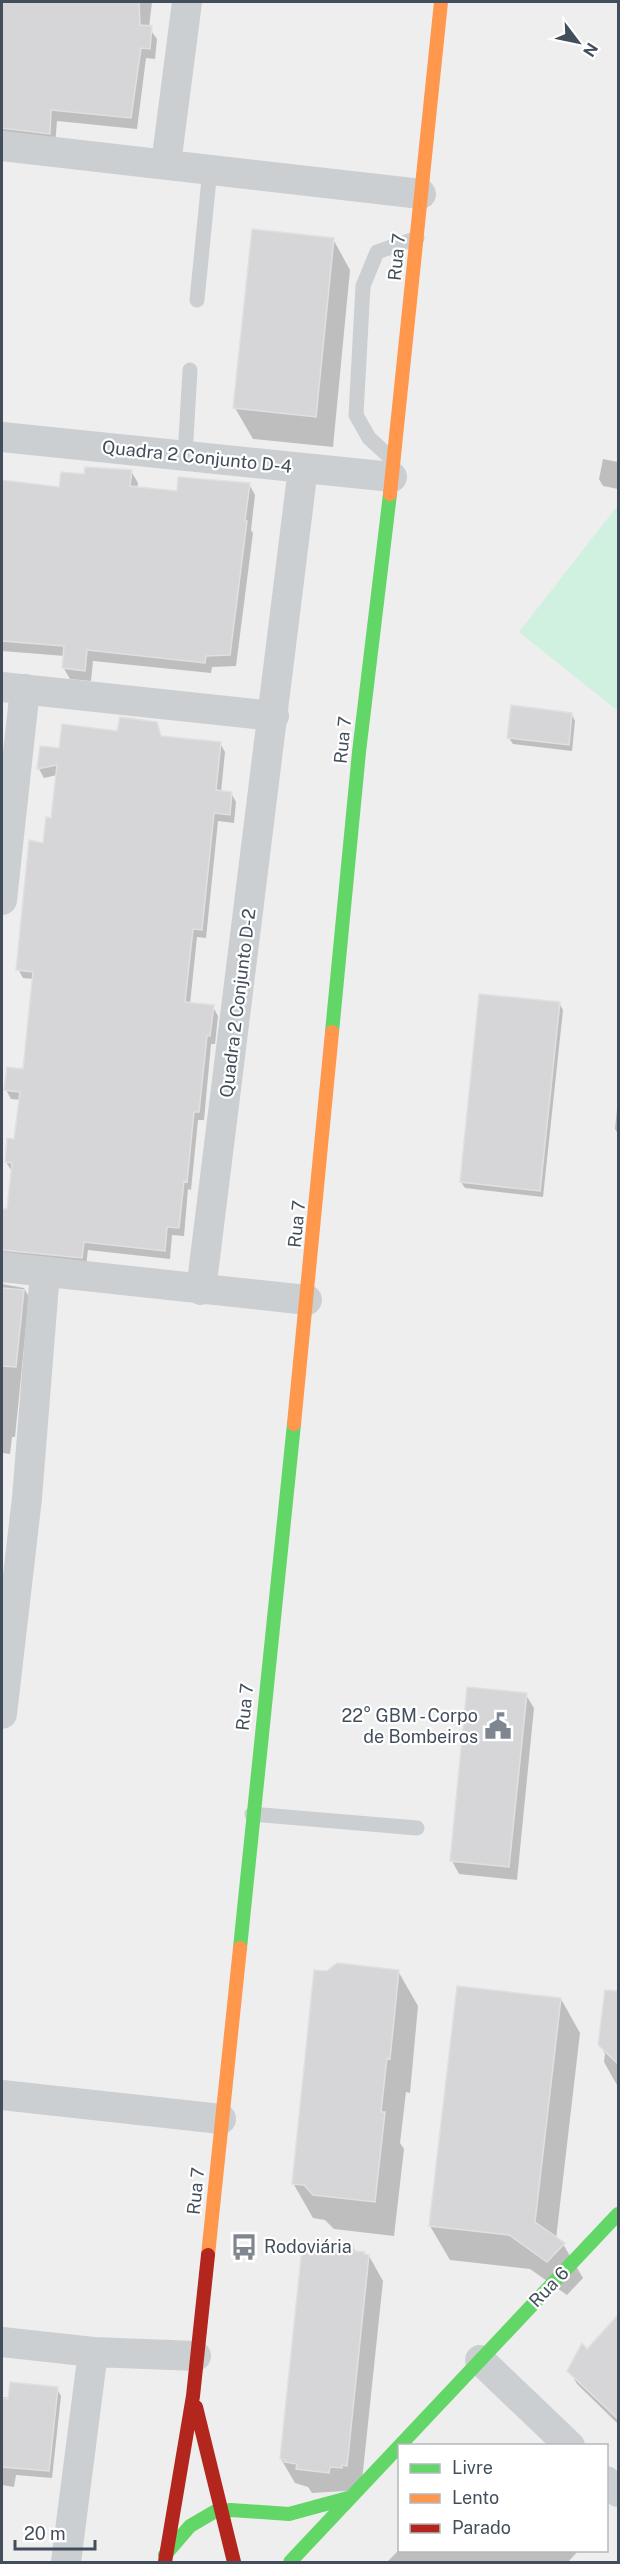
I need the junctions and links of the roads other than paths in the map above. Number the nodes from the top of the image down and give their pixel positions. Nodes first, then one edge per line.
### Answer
1 (187, 2) edge
2 (441, 2) edge
3 (452, 28) dead end
4 (437, 56) junction
5 (2, 146) edge
6 (166, 164) junction
7 (210, 170) junction
8 (421, 194) junction
9 (417, 238) junction
10 (196, 300) dead end
11 (190, 370) dead end
12 (2, 437) edge
13 (185, 456) junction
14 (303, 468) junction
15 (393, 469) junction
16 (13, 688) edge
17 (274, 716) junction
18 (2, 900) edge
19 (2, 1268) edge
20 (45, 1272) junction
21 (201, 1290) junction
22 (307, 1300) junction
23 (14, 1497) edge
24 (2, 1714) edge
25 (252, 1814) junction
26 (417, 1828) dead end
27 (2, 2095) edge
28 (221, 2119) junction
29 (618, 2214) edge
30 (2, 2342) edge
31 (93, 2352) junction
32 (196, 2356) junction
33 (480, 2360) junction
34 (193, 2396) junction
35 (400, 2444) edge
36 (569, 2444) edge
37 (398, 2446) edge
38 (348, 2498) junction
39 (223, 2510) junction
40 (165, 2559) edge
41 (66, 2562) edge
42 (234, 2562) edge
43 (290, 2562) edge

1 - 6 street
2 - 4 main road, Rua 7
3 - 4 main road, Rua 7
4 - 8 main road, Rua 7
5 - 6 street
6 - 7 street
7 - 8 street
7 - 10 lane
8 - 9 main road, Rua 7
9 - 15 main road, Rua 7
9 - 15 lane
11 - 13 lane
12 - 13 street, Quadra 2 Conjunto D-4
13 - 14 street, Quadra 2 Conjunto D-4
14 - 15 street, Quadra 2 Conjunto D-4
14 - 17 street, Quadra 2 Conjunto D-2
15 - 22 main road, Rua 7
16 - 17 street
16 - 18 street
17 - 21 street, Quadra 2 Conjunto D-2
19 - 20 street
20 - 21 street
20 - 23 street
21 - 22 street
22 - 25 main road, Rua 7
23 - 24 street
25 - 26 lane
25 - 28 main road, Rua 7
27 - 28 street
28 - 32 main road, Rua 7
29 - 33 main road, Rua 6
30 - 31 street
31 - 32 street
31 - 41 street
32 - 34 main road, Rua 7
33 - 35 main road, Rua 6
33 - 36 street
34 - 39 main road, Rua 7
34 - 40 main road, Rua 7
37 - 38 main road, Rua 6
38 - 39 main road
38 - 43 main road, Rua 6
39 - 40 main road
39 - 42 main road, Rua 7

